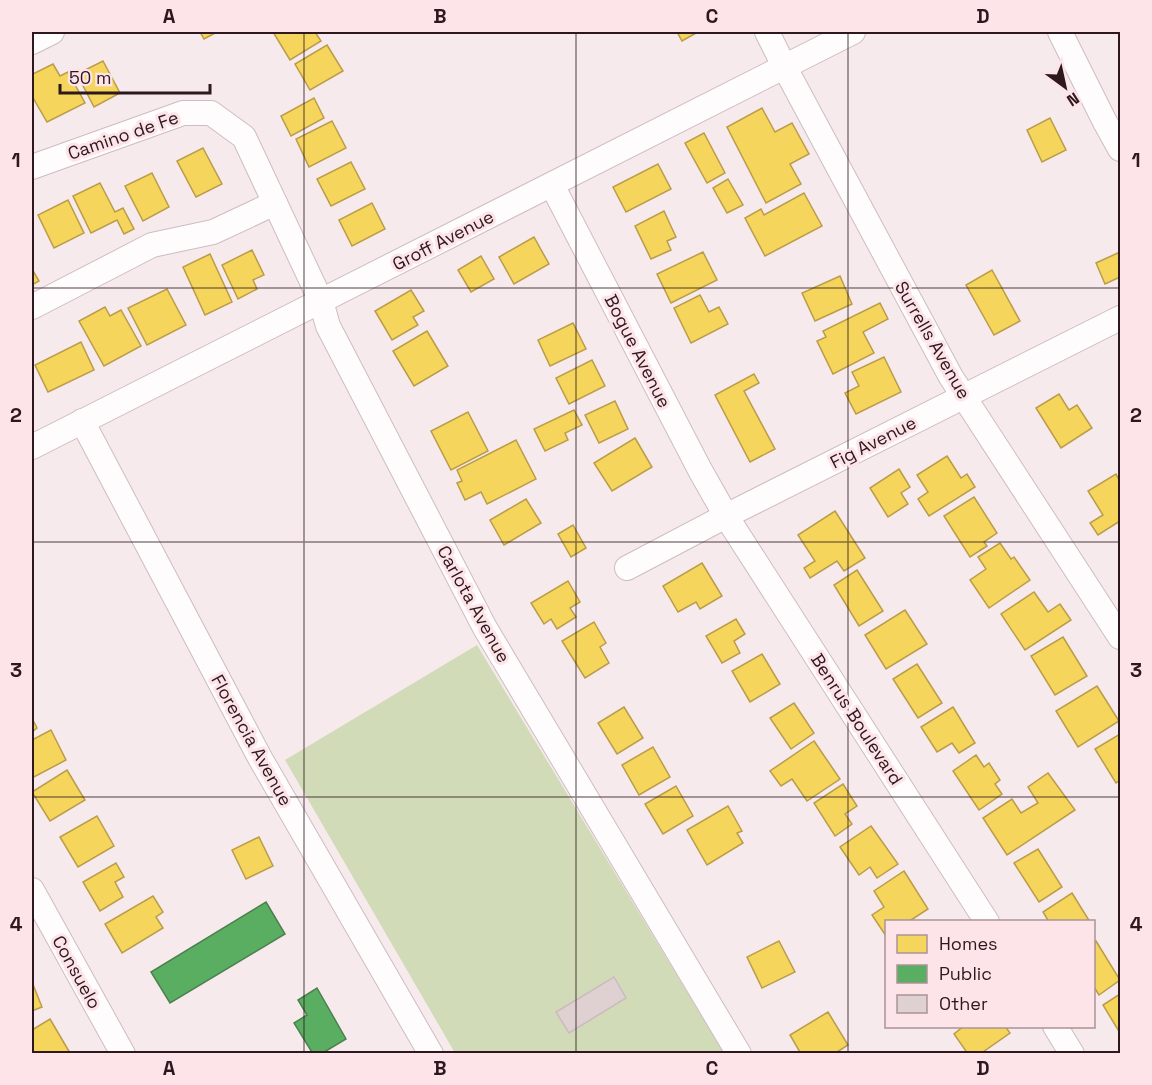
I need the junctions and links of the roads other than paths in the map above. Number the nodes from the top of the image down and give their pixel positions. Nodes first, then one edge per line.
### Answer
1 (52, 32) edge
2 (767, 32) edge
3 (853, 32) edge
4 (1060, 32) edge
5 (32, 42) edge
6 (784, 66) junction
7 (244, 137) joint
8 (1120, 149) edge
9 (32, 167) edge
10 (552, 184) junction
11 (275, 203) junction
12 (321, 301) junction
13 (32, 307) edge
14 (1120, 318) edge
15 (965, 396) junction
16 (82, 422) junction
17 (32, 447) edge
18 (726, 516) junction
19 (627, 568) dead end
20 (1120, 637) edge
21 (32, 890) edge
22 (986, 920) edge
23 (1056, 1028) edge
24 (123, 1053) edge
25 (431, 1053) edge
26 (738, 1053) edge
27 (1072, 1053) edge

1 - 5 street
2 - 6 street, Surrells Avenue
3 - 6 street, Groff Avenue
4 - 8 street
6 - 10 street, Groff Avenue
6 - 15 street, Surrells Avenue
7 - 9 street, Camino de Fe
7 - 11 street, Carlota Avenue
10 - 12 street, Groff Avenue
10 - 18 street, Bogue Avenue
11 - 12 street, Carlota Avenue
11 - 13 street
12 - 16 street, Groff Avenue
12 - 26 street, Carlota Avenue
14 - 15 street, Fig Avenue
15 - 18 street, Fig Avenue
15 - 20 street, Surrells Avenue
16 - 17 street, Groff Avenue
16 - 25 street, Florencia Avenue
18 - 19 street, Fig Avenue
18 - 22 street, Benrus Boulevard
21 - 24 street, Consuelo
23 - 27 street

